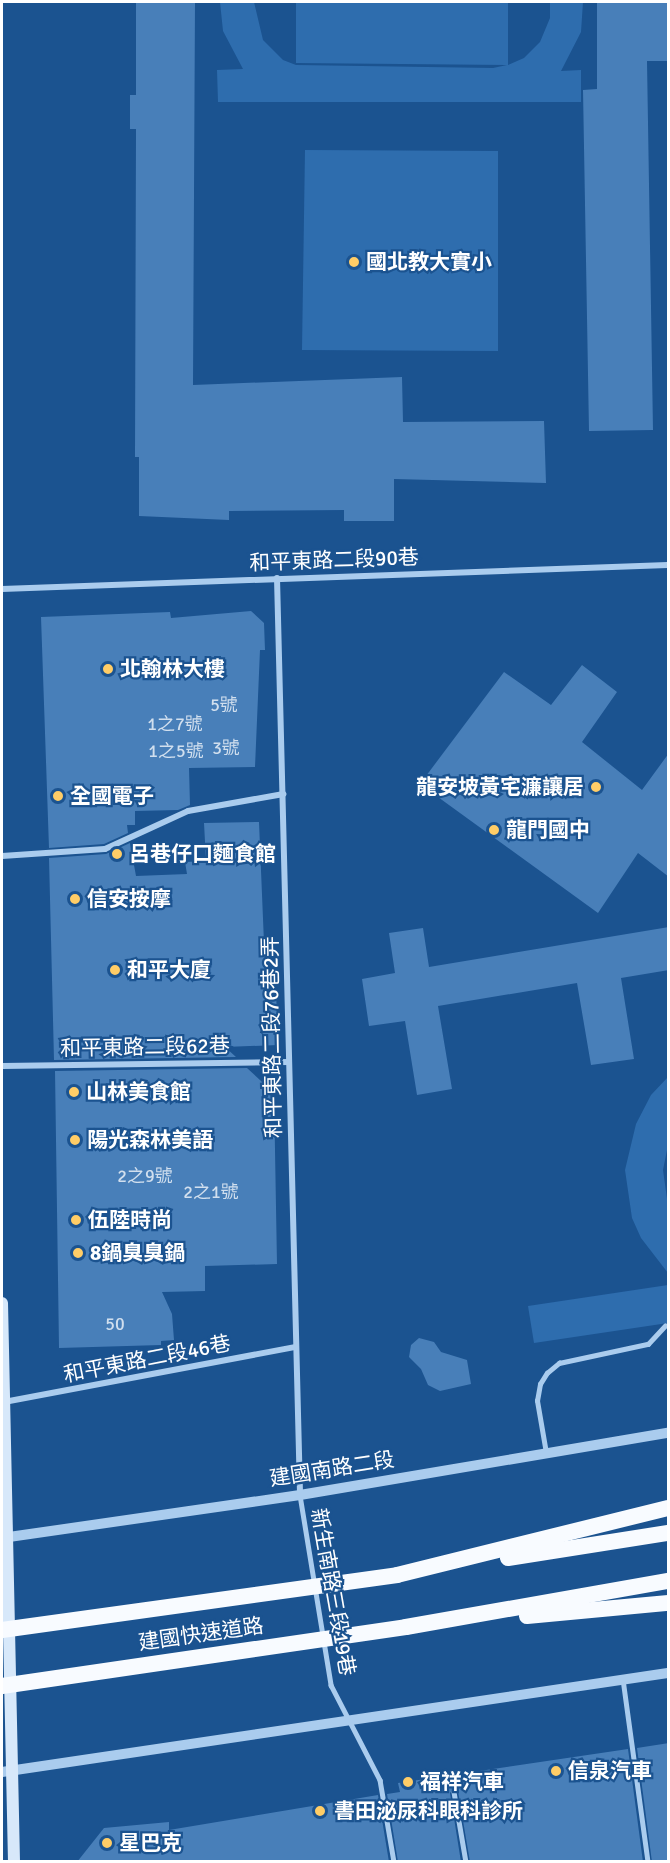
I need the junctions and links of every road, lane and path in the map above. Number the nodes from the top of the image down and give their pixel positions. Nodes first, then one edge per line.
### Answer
1 (669, 565) edge
2 (277, 578) junction
3 (2, 589) edge
4 (283, 794) junction
5 (2, 856) edge
6 (289, 1062) junction
7 (2, 1066) edge
8 (2, 1303) edge
9 (665, 1326) dead end
10 (296, 1347) junction
11 (4, 1402) junction
12 (669, 1433) edge
13 (546, 1453) junction
14 (300, 1495) junction
15 (669, 1508) edge
16 (669, 1533) edge
17 (4, 1538) edge
18 (397, 1575) junction
19 (669, 1581) edge
20 (669, 1603) edge
21 (406, 1627) junction
22 (2, 1630) edge
23 (669, 1673) edge
24 (623, 1679) junction
25 (2, 1686) edge
26 (349, 1722) junction
27 (6, 1771) edge
28 (454, 1792) dead end
29 (14, 1862) edge
30 (394, 1862) edge
31 (466, 1862) edge
32 (648, 1862) edge

1 - 2 street, 和平東路二段90巷
2 - 3 street, 和平東路二段90巷
2 - 4 street, 和平東路二段76巷2弄
4 - 5 street
4 - 6 street, 和平東路二段76巷2弄
6 - 7 street, 和平東路二段62巷
6 - 10 street, 和平東路二段76巷2弄
8 - 11 main road
9 - 13 lane
10 - 11 street, 和平東路二段46巷
10 - 14 street, 和平東路二段76巷2弄
11 - 17 main road
12 - 13 street, 建國南路二段
13 - 14 street, 建國南路二段
14 - 17 street, 建國南路二段
14 - 26 lane, 新生南路三段19巷
15 - 18 highway, 建國快速道路
16 - 18 highway, 建國快速道路
17 - 27 main road
18 - 22 highway, 建國快速道路, bridge
19 - 21 highway, 建國快速道路
20 - 21 highway, 建國快速道路
21 - 25 highway, 建國快速道路, bridge
23 - 24 street
24 - 26 street
24 - 32 lane
26 - 27 street
26 - 30 lane, 新生南路三段19巷
27 - 29 main road
28 - 31 lane

